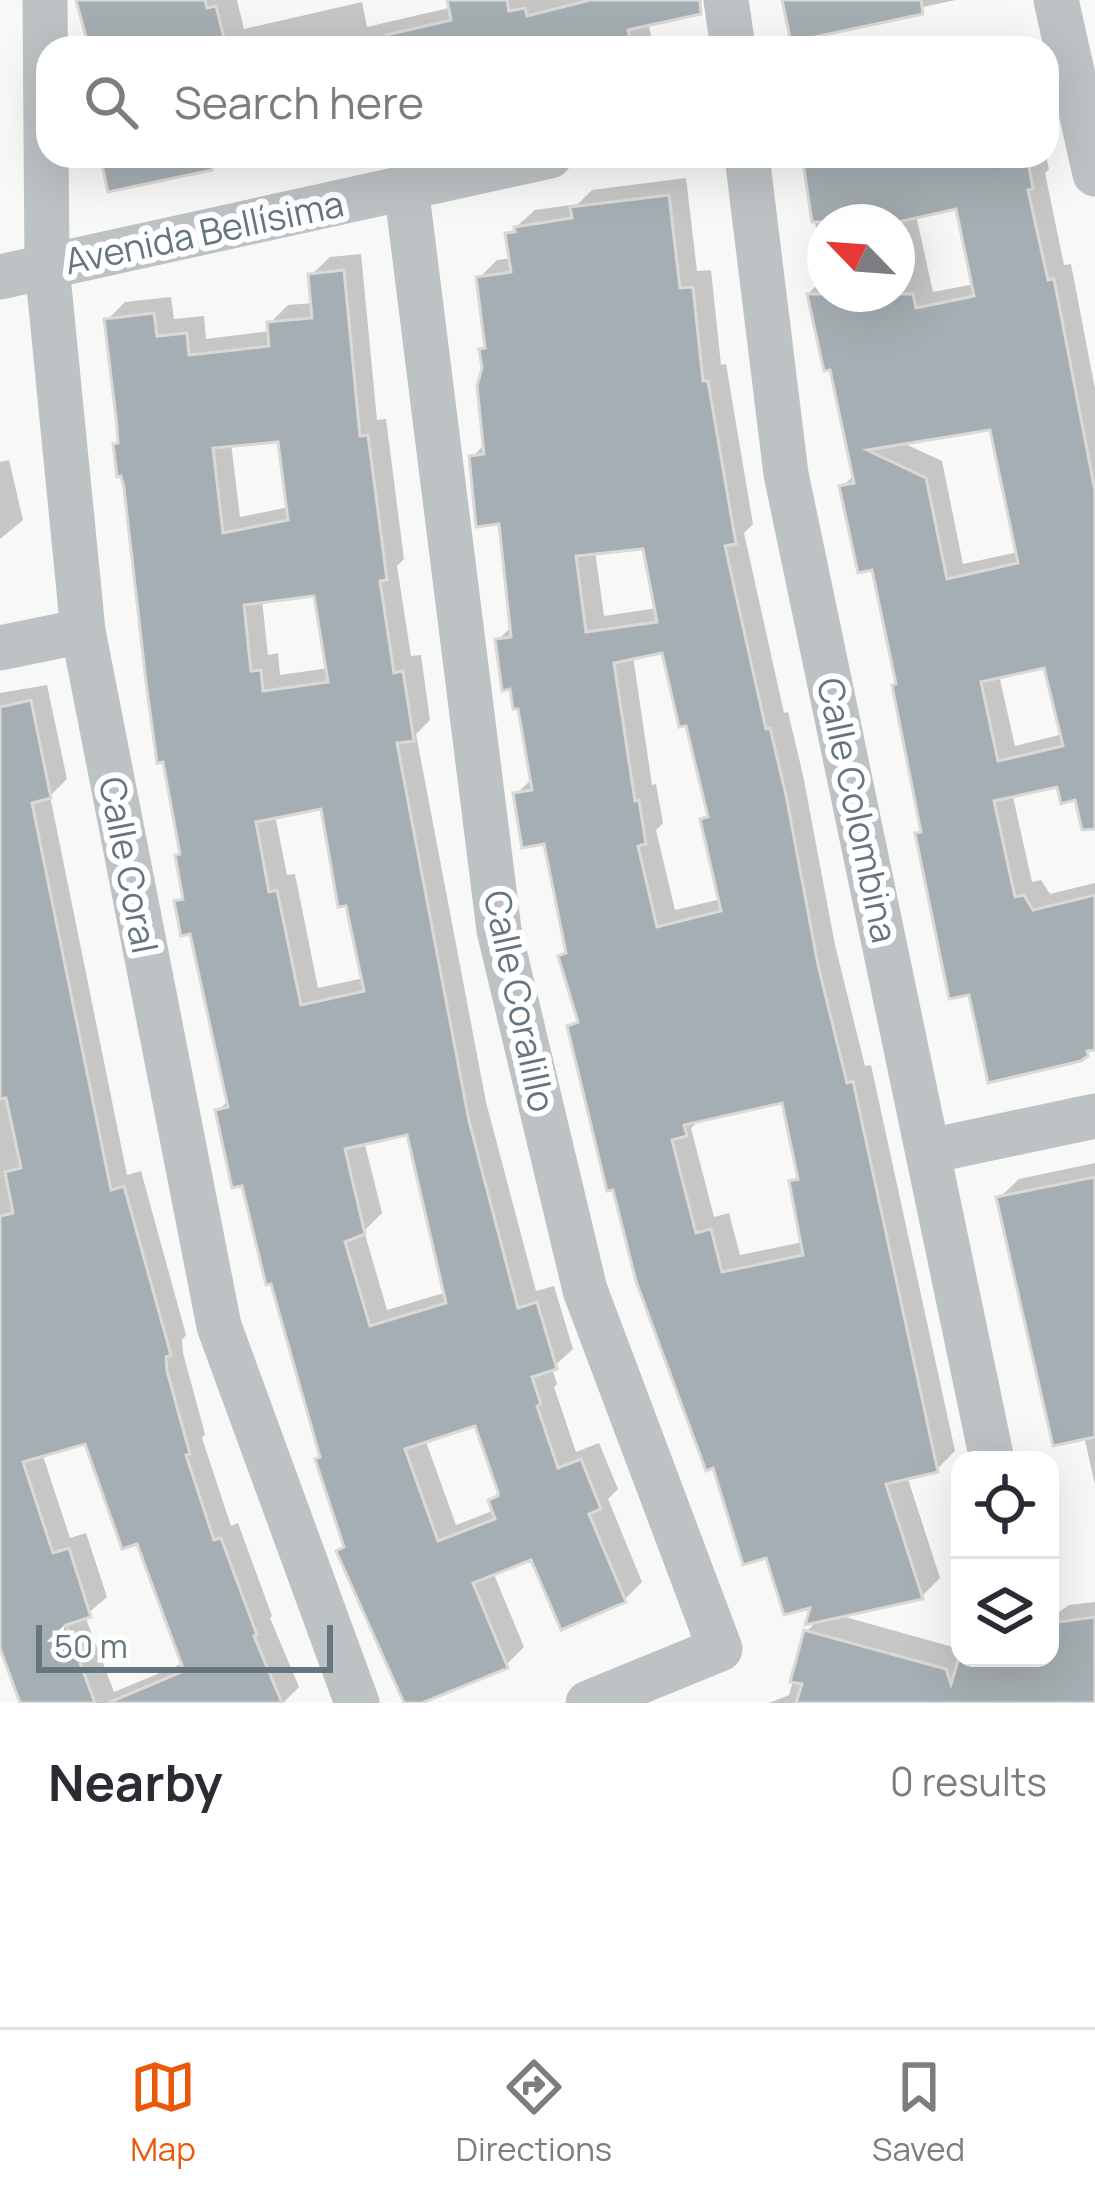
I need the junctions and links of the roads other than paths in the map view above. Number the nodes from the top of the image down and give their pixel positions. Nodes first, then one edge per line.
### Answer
1 (45, 0) edge
2 (726, 0) edge
3 (1064, 32) edge
4 (45, 36) edge
5 (731, 36) edge
6 (46, 168) edge
7 (494, 168) edge
8 (748, 168) edge
9 (1095, 174) edge
10 (406, 187) junction
11 (47, 266) junction
12 (0, 277) edge
13 (83, 631) junction
14 (0, 648) edge
15 (1095, 1116) edge
16 (930, 1151) junction
17 (990, 1451) edge
18 (357, 1703) edge
19 (588, 1703) edge

1 - 4 street, Calle Coral
2 - 5 street
3 - 9 street
6 - 11 street, Calle Coral
7 - 10 street, Avenida Bellísima
8 - 16 street, Calle Colombina
10 - 11 street, Avenida Bellísima
10 - 19 street, Calle Coralillo
11 - 12 street, Avenida Bellísima
11 - 13 street, Calle Coral
13 - 14 street
13 - 18 street, Calle Coral
15 - 16 street
16 - 17 street, Calle Colombina

